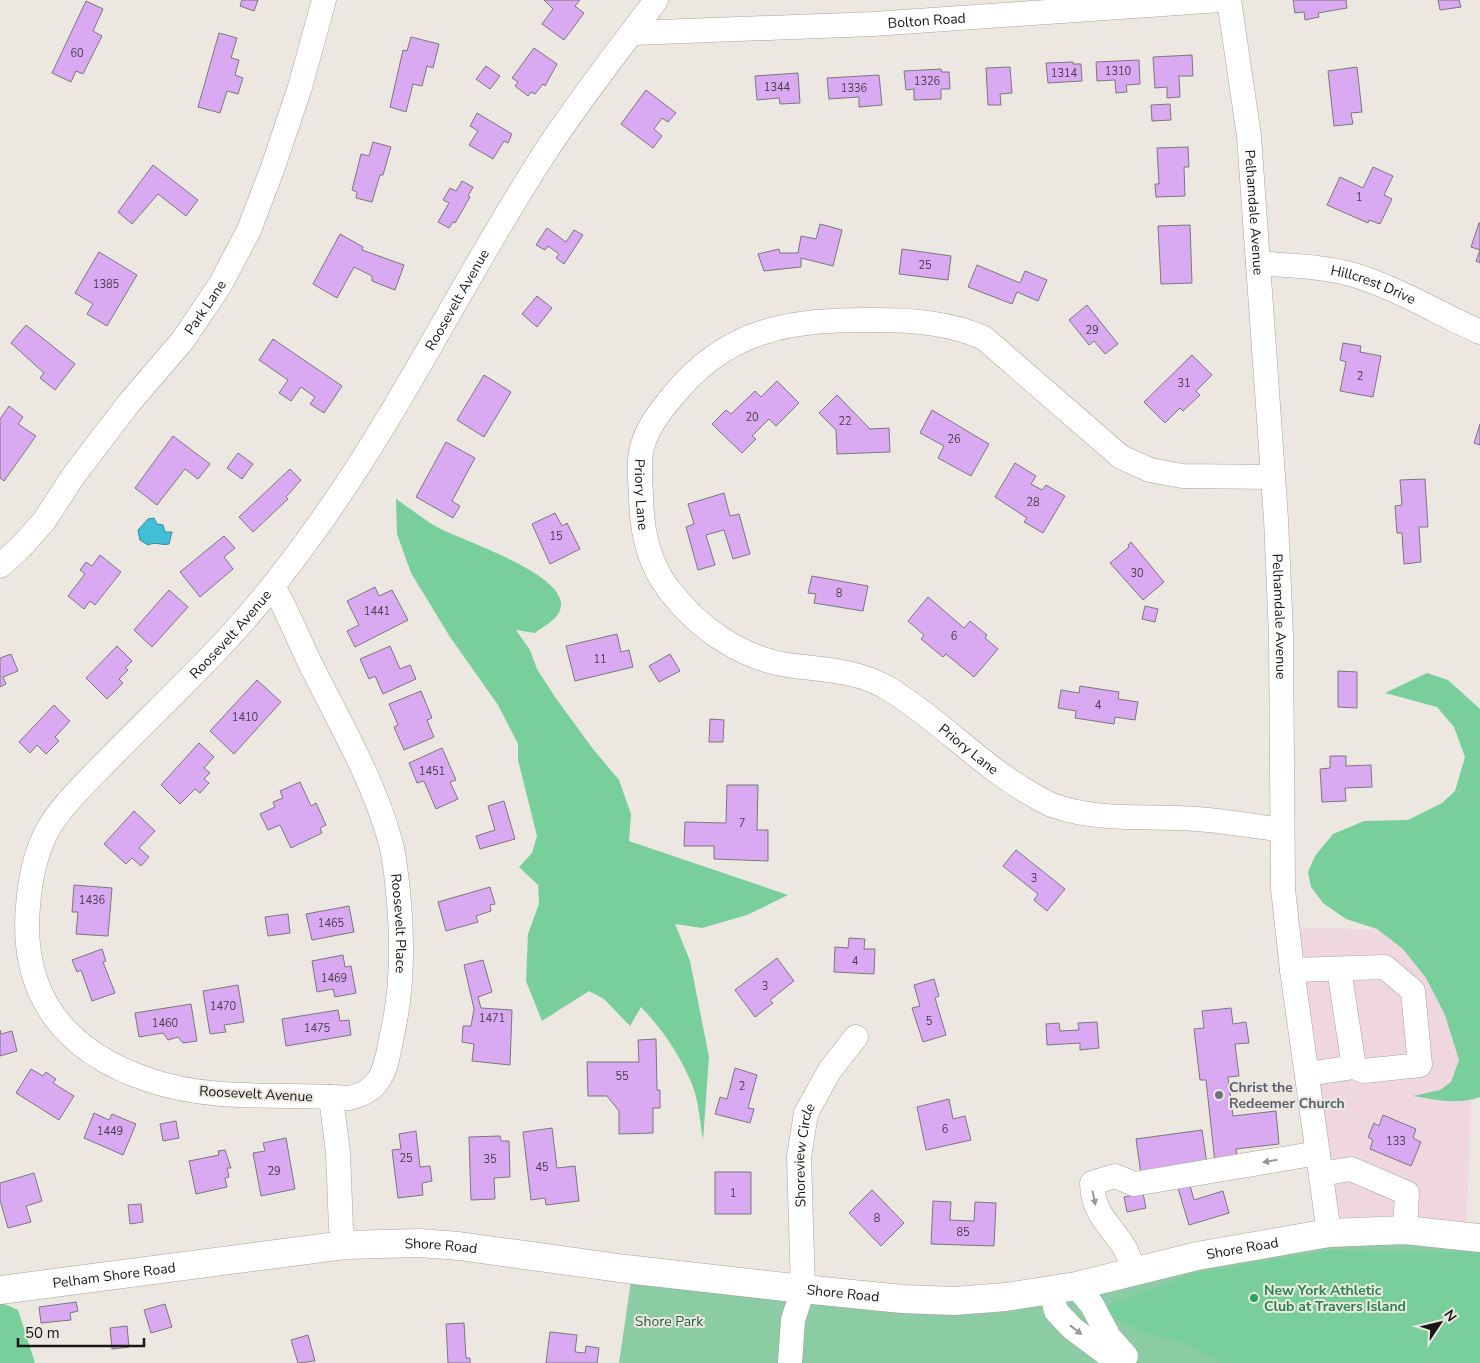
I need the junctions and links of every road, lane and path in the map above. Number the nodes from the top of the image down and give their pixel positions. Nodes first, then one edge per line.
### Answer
1 (324, 0) edge
2 (656, 0) edge
3 (1221, 0) edge
4 (1229, 0) edge
5 (632, 33) junction
6 (1258, 262) junction
7 (1480, 332) edge
8 (1272, 477) junction
9 (0, 566) edge
10 (274, 586) junction
11 (1282, 830) junction
12 (1339, 969) junction
13 (1292, 970) junction
14 (856, 1037) dead end
15 (1354, 1067) junction
16 (1306, 1074) junction
17 (331, 1097) junction
18 (1319, 1163) junction
19 (1405, 1230) junction
20 (1328, 1233) junction
21 (1480, 1238) edge
22 (345, 1246) junction
23 (203, 1263) joint
24 (1134, 1272) junction
25 (1064, 1288) junction
26 (12, 1289) edge
27 (803, 1289) junction
28 (790, 1363) edge
29 (1119, 1363) edge
30 (1135, 1363) edge

1 - 9 street, Park Lane
2 - 5 street, Roosevelt Avenue
3 - 5 street, Bolton Road
4 - 6 street, Pelhamdale Avenue
5 - 10 street, Roosevelt Avenue
6 - 7 street, Hillcrest Drive
6 - 8 street, Pelhamdale Avenue
8 - 11 street, Pelhamdale Avenue
8 - 11 street, Priory Lane
10 - 17 street, Roosevelt Place
10 - 17 street, Roosevelt Avenue
11 - 13 street, Pelhamdale Avenue
12 - 13 street
12 - 15 street
12 - 15 street
13 - 16 street, Pelhamdale Avenue
14 - 27 street, Shoreview Circle
15 - 16 street
16 - 18 street, Pelhamdale Avenue
17 - 22 street
18 - 19 street
18 - 20 street, Pelhamdale Avenue
18 -> 24 street
19 - 20 main road, Shore Road
19 - 21 main road, Shore Road
20 - 24 main road, Shore Road
22 - 23 main road, Shore Road
22 - 27 main road, Shore Road
23 - 26 main road, Pelham Shore Road
24 - 25 main road, Shore Road
25 - 27 main road, Shore Road
25 -> 29 street
25 - 30 street
27 - 28 street, Shoreview Circle

